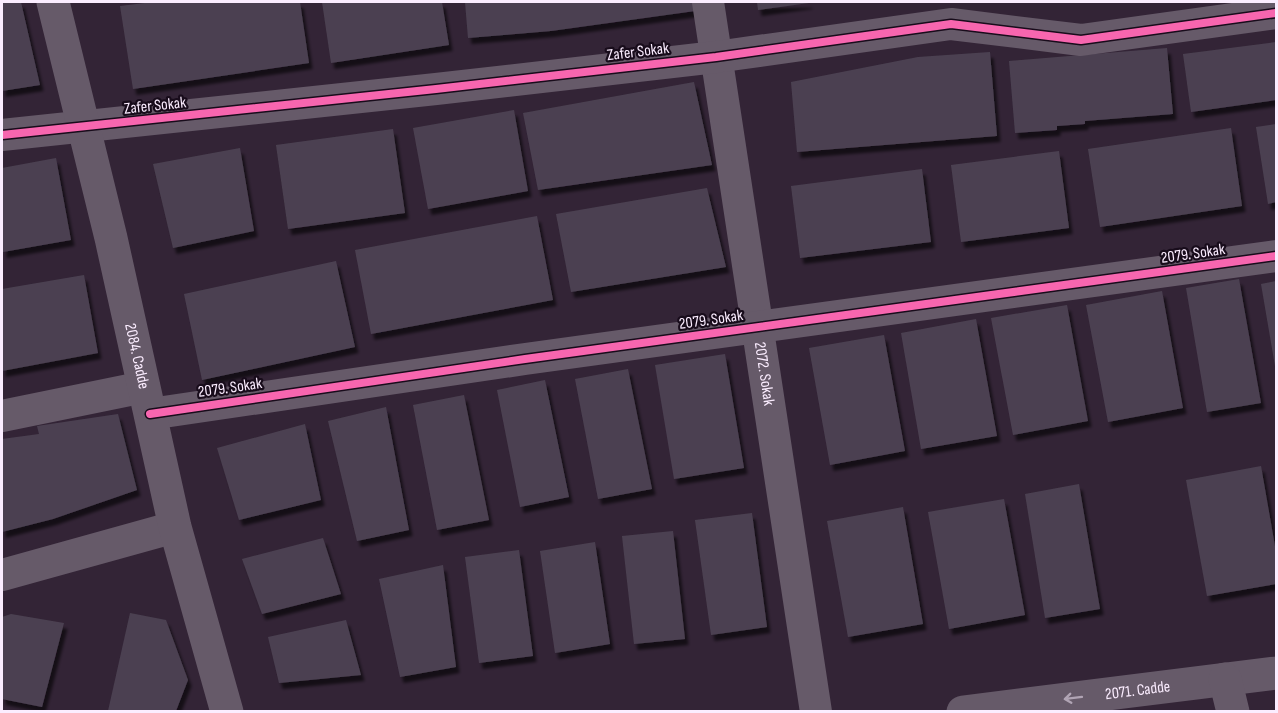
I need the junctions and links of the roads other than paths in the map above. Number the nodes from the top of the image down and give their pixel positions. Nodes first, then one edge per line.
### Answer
1 (53, 2) edge
2 (708, 2) edge
3 (1276, 13) edge
4 (716, 57) junction
5 (84, 127) junction
6 (2, 135) edge
7 (1276, 256) edge
8 (756, 327) junction
9 (147, 400) junction
10 (2, 416) edge
11 (175, 527) junction
12 (2, 575) edge
13 (1276, 673) edge
14 (1225, 679) junction
15 (227, 711) edge
16 (816, 711) edge
17 (963, 711) edge
18 (1233, 711) edge

1 - 5 street, 2084. Cadde
2 - 4 street, 2072. Sokak
3 - 4 street, Zafer Sokak
4 - 5 street, Zafer Sokak
4 - 8 street, 2072. Sokak
5 - 6 street, Zafer Sokak
5 - 9 street, 2084. Cadde
7 - 8 street, 2079. Sokak
8 - 9 street, 2079. Sokak
8 - 16 street, 2072. Sokak
9 - 10 street, 2079. Sokak
9 - 11 street, 2084. Cadde
11 - 12 street
11 - 15 street, 2084. Cadde
13 - 14 street, 2071. Cadde
14 -> 17 street, 2071. Cadde
14 - 18 street

